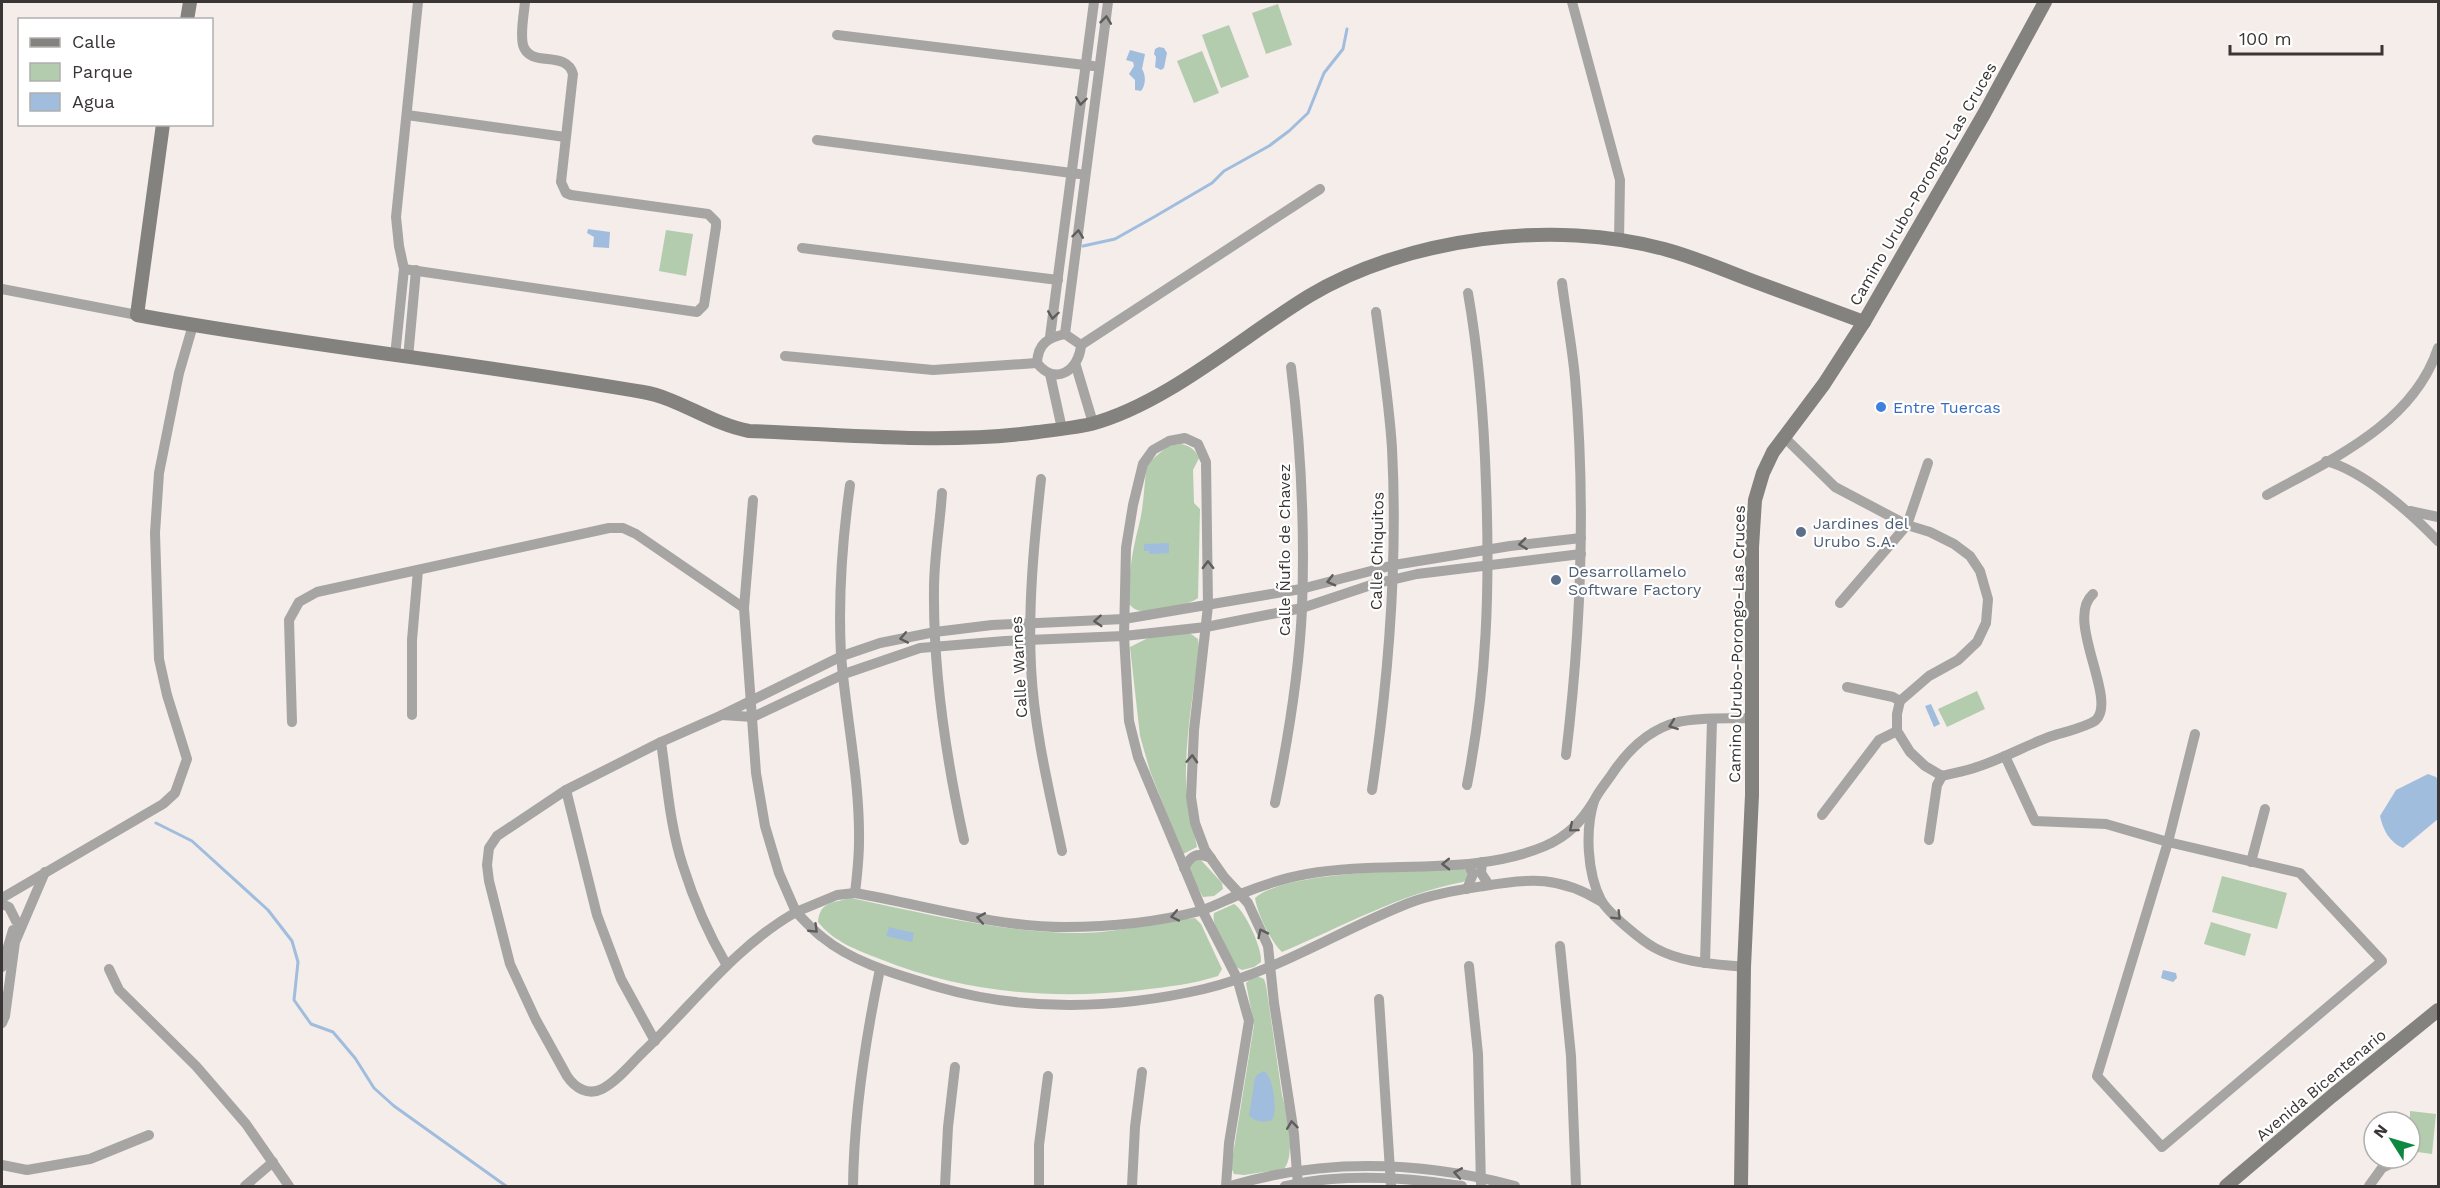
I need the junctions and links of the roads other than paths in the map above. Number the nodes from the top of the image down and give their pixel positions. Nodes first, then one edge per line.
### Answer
1 (190, 2) edge
2 (418, 2) edge
3 (525, 2) edge
4 (1094, 2) edge
5 (1108, 2) edge
6 (1572, 2) edge
7 (2045, 2) edge
8 (187, 18) edge
9 (837, 35) dead end
10 (1086, 65) junction
11 (1100, 67) junction
12 (407, 115) junction
13 (163, 126) edge
14 (565, 137) junction
15 (817, 141) dead end
16 (1072, 173) junction
17 (1086, 175) junction
18 (1320, 189) dead end
19 (1619, 240) junction
20 (802, 248) dead end
21 (404, 269) junction
22 (417, 270) junction
23 (1058, 280) junction
24 (1562, 283) dead end
25 (2, 289) edge
26 (1468, 293) dead end
27 (1376, 312) dead end
28 (137, 315) junction
29 (1864, 322) junction
30 (192, 325) junction
31 (1065, 334) junction
32 (1050, 337) junction
33 (1081, 345) junction
34 (2439, 348) edge
35 (785, 356) dead end
36 (401, 357) junction
37 (1037, 363) junction
38 (1076, 366) junction
39 (1291, 367) dead end
40 (1050, 374) junction
41 (1093, 423) junction
42 (1062, 429) junction
43 (1784, 437) junction
44 (2326, 461) junction
45 (1928, 463) dead end
46 (1041, 479) dead end
47 (850, 485) dead end
48 (942, 493) dead end
49 (2267, 495) dead end
50 (753, 501) dead end
51 (2407, 511) junction
52 (2439, 517) edge
53 (1907, 525) junction
54 (1581, 538) junction
55 (2439, 541) edge
56 (1489, 550) junction
57 (1581, 554) junction
58 (1394, 565) junction
59 (1489, 565) junction
60 (418, 570) junction
61 (1394, 580) junction
62 (1301, 589) junction
63 (2093, 594) dead end
64 (1840, 603) dead end
65 (1208, 606) junction
66 (744, 608) junction
67 (1302, 608) junction
68 (1124, 619) junction
69 (1030, 625) junction
70 (1206, 627) junction
71 (935, 632) junction
72 (1124, 636) junction
73 (1031, 640) junction
74 (936, 646) junction
75 (842, 656) junction
76 (844, 674) junction
77 (1847, 687) dead end
78 (751, 700) junction
79 (1900, 701) junction
80 (412, 715) dead end
81 (723, 715) junction
82 (753, 717) junction
83 (1752, 718) junction
84 (1712, 720) junction
85 (292, 722) dead end
86 (1897, 730) junction
87 (2195, 734) dead end
88 (661, 742) junction
89 (1566, 755) dead end
90 (2005, 756) junction
91 (1942, 776) junction
92 (1467, 785) dead end
93 (566, 790) junction
94 (1372, 790) dead end
95 (1594, 801) junction
96 (1275, 803) dead end
97 (2265, 809) dead end
98 (1822, 815) dead end
99 (964, 840) dead end
100 (1929, 840) dead end
101 (2168, 842) junction
102 (1062, 851) dead end
103 (1211, 858) junction
104 (1482, 862) junction
105 (2251, 862) junction
106 (1468, 864) junction
107 (1184, 868) junction
108 (45, 872) junction
109 (28, 882) junction
110 (1489, 885) junction
111 (1467, 889) junction
112 (855, 893) junction
113 (1240, 894) junction
114 (2, 898) edge
115 (1602, 902) junction
116 (2, 904) edge
117 (1202, 910) junction
118 (796, 912) junction
119 (16, 921) junction
120 (1560, 946) dead end
121 (1705, 963) junction
122 (726, 964) junction
123 (1270, 966) junction
124 (1469, 966) dead end
125 (2, 967) edge
126 (1744, 967) junction
127 (109, 969) dead end
128 (880, 969) junction
129 (1237, 978) junction
130 (1379, 999) dead end
131 (2439, 1011) edge
132 (2, 1023) edge
133 (655, 1041) junction
134 (955, 1067) dead end
135 (1142, 1072) dead end
136 (1048, 1077) dead end
137 (149, 1135) dead end
138 (273, 1162) junction
139 (2, 1165) edge
140 (1391, 1166) junction
141 (2377, 1170) edge
142 (1298, 1171) junction
143 (1391, 1182) edge
144 (1481, 1182) edge
145 (1298, 1185) edge
146 (245, 1186) edge
147 (289, 1186) edge
148 (853, 1186) edge
149 (945, 1186) edge
150 (1039, 1186) edge
151 (1132, 1186) edge
152 (1228, 1186) edge
153 (1285, 1186) edge
154 (1462, 1186) edge
155 (1515, 1186) edge
156 (1576, 1186) edge
157 (1741, 1186) edge
158 (2226, 1186) edge
159 (2371, 1186) edge

1 - 8 street
2 - 12 street
3 - 14 street
4 - 10 street
11 -> 5 street
6 - 19 street
7 - 29 street, Camino Urubo-Porongo-Las Cruces
9 - 10 street
10 - 11 street
10 -> 16 street
11 - 17 street
12 - 14 street
12 - 21 street
13 - 28 street
14 - 22 street
15 - 16 street
16 - 17 street
16 - 23 street
31 -> 17 street
18 - 33 street
19 - 29 street
19 - 41 street
20 - 23 street
21 - 22 street
21 - 36 street
22 - 36 street
23 -> 32 street
24 - 54 street
25 - 28 street
26 - 56 street
27 - 58 street, Calle Chiquitos
28 - 30 street
29 - 43 street, Camino Urubo-Porongo-Las Cruces
30 - 36 street
30 - 108 street
31 - 32 street
31 - 33 street
32 - 37 street
33 - 38 street
34 - 44 street
35 - 37 street
36 - 42 street
37 - 40 street
38 - 40 street
38 - 41 street
39 - 62 street, Calle Ñuflo de Chavez
40 - 42 street
41 - 42 street
43 - 53 street
43 - 83 street, Camino Urubo-Porongo-Las Cruces
44 - 49 street
44 - 51 street
45 - 53 street
46 - 69 street, Calle Warnes
47 - 75 street
48 - 71 street
50 - 66 street
51 - 52 street
51 - 55 street
53 - 64 street
53 - 79 street
54 -> 56 street
54 - 57 street
56 - 58 street
56 - 59 street
57 - 59 street
57 - 89 street
58 - 61 street, Calle Chiquitos
58 -> 62 street
59 - 61 street
59 - 92 street
60 - 66 street
60 - 80 street
60 - 85 street
61 - 67 street
61 - 94 street, Calle Chiquitos
62 - 65 street
62 - 67 street, Calle Ñuflo de Chavez
63 - 90 street
65 - 68 street
65 -> 68 street
65 - 70 street
66 - 78 street
67 - 70 street
67 - 96 street, Calle Ñuflo de Chavez
68 -> 69 street
68 - 72 street
69 - 71 street
69 - 73 street, Calle Warnes
70 - 72 street
103 -> 70 street
71 - 74 street
71 -> 75 street
72 - 73 street
72 - 107 street
73 - 74 street
73 - 102 street, Calle Warnes
74 - 76 street
74 - 99 street
75 - 76 street
75 - 78 street
76 - 82 street
76 - 112 street
77 - 79 street
78 - 81 street
78 - 82 street
79 - 86 street
81 - 82 street
81 - 88 street
82 - 118 street
83 - 84 street
83 - 126 street, Camino Urubo-Porongo-Las Cruces
84 -> 95 street
84 - 121 street
86 - 91 street
86 - 98 street
87 - 101 street
88 - 93 street
88 - 122 street
90 - 91 street
90 - 101 street
91 - 100 street
93 - 133 street
93 - 133 street
95 -> 104 street
95 - 115 street
97 - 105 street
101 - 105 street
101 - 105 street
103 - 107 street
103 - 113 street
104 - 106 street
104 - 110 street
106 - 111 street
106 -> 113 street
107 - 117 street
108 - 109 street
108 - 132 street
109 - 114 street
109 - 119 street
110 - 111 street
110 - 115 street
111 - 123 street
117 -> 112 street
112 - 118 street
113 - 117 street
123 -> 113 street
115 -> 121 street
116 - 119 street
117 - 129 street
118 - 122 street
118 -> 128 street
119 - 125 street
120 - 156 street
121 - 126 street
122 - 133 street
123 - 129 street
142 -> 123 street
124 - 144 street
126 - 157 street, Camino Urubo-Porongo-Las Cruces
127 - 138 street
128 - 129 street
128 - 148 street
129 - 152 street
130 - 140 street
131 - 158 street, Avenida Bicentenario
134 - 149 street
135 - 151 street
136 - 150 street
137 - 139 street
138 - 146 street
138 - 147 street
140 - 142 street
140 - 143 street
144 -> 140 street
141 - 159 street
142 - 145 street
142 - 152 street
143 - 145 street
143 - 154 street
144 - 155 street
145 - 153 street

